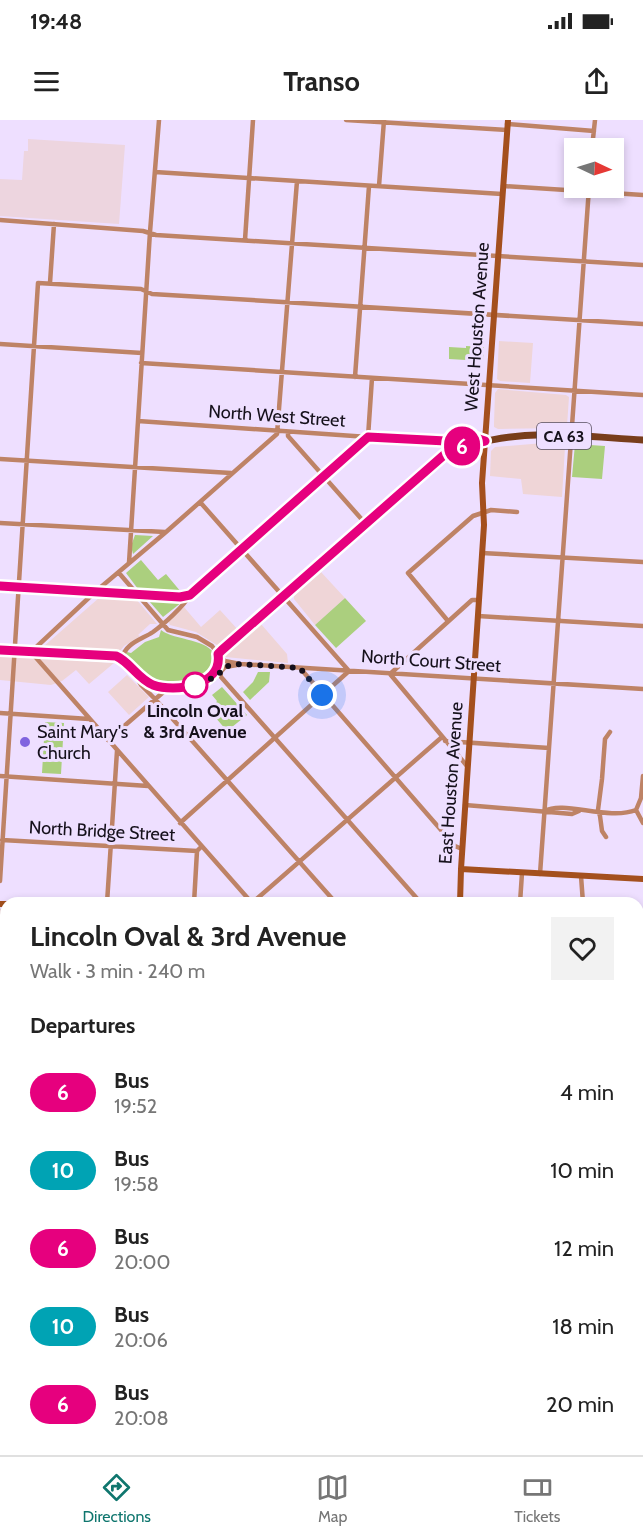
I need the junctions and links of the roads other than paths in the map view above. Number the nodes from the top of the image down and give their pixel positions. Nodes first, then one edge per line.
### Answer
1 (159, 120) edge
2 (254, 120) edge
3 (346, 120) edge
4 (595, 120) edge
5 (384, 121) edge
6 (507, 125) edge
7 (594, 131) junction
8 (593, 138) edge
9 (155, 172) junction
10 (249, 178) junction
11 (297, 181) junction
12 (369, 186) junction
13 (380, 186) junction
14 (502, 186) junction
15 (564, 189) edge
16 (624, 193) edge
17 (502, 194) junction
18 (643, 195) edge
19 (588, 198) edge
20 (0, 220) edge
21 (54, 224) junction
22 (150, 232) junction
23 (245, 240) junction
24 (291, 243) junction
25 (365, 248) junction
26 (497, 256) junction
27 (584, 261) junction
28 (643, 265) edge
29 (50, 283) junction
30 (146, 291) junction
31 (287, 302) junction
32 (360, 307) junction
33 (493, 315) junction
34 (579, 320) junction
35 (643, 324) edge
36 (0, 344) edge
37 (33, 346) junction
38 (142, 353) junction
39 (141, 363) junction
40 (281, 372) junction
41 (355, 377) junction
42 (372, 378) junction
43 (489, 385) junction
44 (574, 390) junction
45 (643, 395) edge
46 (138, 421) junction
47 (277, 431) junction
48 (288, 432) junction
49 (570, 436) junction
50 (368, 437) junction
51 (643, 440) edge
52 (446, 441) junction
53 (485, 441) junction
54 (449, 451) junction
55 (0, 459) edge
56 (27, 461) junction
57 (135, 468) junction
58 (232, 473) junction
59 (324, 477) junction
60 (200, 502) junction
61 (483, 512) junction
62 (517, 512) dead end
63 (0, 523) edge
64 (365, 523) junction
65 (23, 524) junction
66 (131, 530) junction
67 (166, 532) junction
68 (243, 550) junction
69 (482, 553) junction
70 (562, 559) junction
71 (643, 562) edge
72 (129, 563) junction
73 (119, 573) junction
74 (0, 586) edge
75 (19, 587) junction
76 (95, 592) junction
77 (137, 594) junction
78 (190, 595) junction
79 (285, 596) junction
80 (479, 600) junction
81 (478, 616) junction
82 (448, 621) junction
83 (558, 621) junction
84 (162, 624) junction
85 (643, 626) edge
86 (0, 650) edge
87 (15, 651) junction
88 (31, 652) junction
89 (218, 657) junction
90 (122, 659) junction
91 (240, 664) junction
92 (300, 668) junction
93 (349, 671) junction
94 (135, 673) junction
95 (390, 674) junction
96 (219, 675) junction
97 (473, 680) junction
98 (201, 682) junction
99 (554, 684) junction
100 (167, 688) junction
101 (643, 689) edge
102 (322, 695) junction
103 (155, 699) junction
104 (0, 713) edge
105 (11, 714) junction
106 (89, 719) junction
107 (610, 732) dead end
108 (277, 738) junction
109 (444, 739) junction
110 (108, 740) junction
111 (469, 743) junction
112 (549, 748) junction
113 (117, 751) junction
114 (467, 766) junction
115 (0, 776) edge
116 (7, 776) junction
117 (643, 776) edge
118 (395, 777) junction
119 (228, 780) junction
120 (115, 783) junction
121 (148, 786) junction
122 (465, 805) junction
123 (636, 810) junction
124 (545, 811) junction
125 (599, 813) junction
126 (346, 819) junction
127 (180, 823) junction
128 (643, 823) edge
129 (606, 837) dead end
130 (1, 840) edge
131 (111, 846) junction
132 (199, 849) junction
133 (462, 849) junction
134 (299, 861) junction
135 (461, 869) junction
136 (522, 873) junction
137 (540, 874) junction
138 (581, 876) junction
139 (643, 879) edge
140 (0, 882) edge
141 (107, 897) edge
142 (195, 897) edge
143 (246, 897) edge
144 (259, 897) edge
145 (331, 897) edge
146 (416, 897) edge
147 (458, 897) edge
148 (520, 897) edge
149 (583, 897) edge

1 - 9 street
2 - 10 street
3 - 5 street
4 - 7 street
5 - 6 street
5 - 13 street
6 - 7 street
6 - 14 main road, West Houston Avenue
7 - 8 street
9 - 10 street
9 - 22 street
10 - 11 street
10 - 23 street
11 - 12 street
11 - 24 street
12 - 13 street
12 - 25 street
13 - 17 street
14 - 15 street
14 - 17 main road, West Houston Avenue
16 - 18 street
17 - 26 main road, West Houston Avenue
19 - 27 street
20 - 21 street
21 - 22 street
21 - 29 street
22 - 23 street
22 - 30 street
23 - 24 street
24 - 25 street
24 - 31 street
25 - 26 street
25 - 32 street
26 - 27 street
26 - 33 main road, West Houston Avenue
27 - 28 street
27 - 34 street
29 - 30 street
29 - 37 street
30 - 31 street
30 - 38 street
31 - 32 street
31 - 40 street
32 - 33 street
32 - 41 street
33 - 34 street
33 - 43 main road, West Houston Avenue
34 - 35 street
34 - 44 street
36 - 37 street
37 - 38 street
37 - 56 street
38 - 39 street
39 - 40 street
39 - 46 street
40 - 41 street
40 - 47 street
41 - 42 street
42 - 43 street
42 - 50 street
43 - 44 street
43 - 53 main road, West Houston Avenue
44 - 45 street
44 - 49 street
46 - 47 street, North West Street
46 - 57 street
47 - 48 street, North West Street
47 - 58 street
48 - 50 street, North West Street
48 - 59 street
49 - 51 main road, CA 63
49 - 53 main road, CA 63
49 - 70 street
50 - 52 main road, North West Street / CA 63
50 - 59 main road
52 - 53 main road, North West Street / CA 63
52 - 54 main road
53 - 54 main road, CA 63
53 - 61 main road, West Houston Avenue
54 - 64 main road, CA 63
55 - 56 street
56 - 57 street
56 - 65 street
57 - 58 street
57 - 66 street
58 - 60 street
59 - 64 street
59 - 68 main road
60 - 67 street
60 - 68 street
61 - 62 street
61 - 69 main road, West Houston Avenue
61 - 82 street
63 - 65 street
64 - 79 main road, CA 63
65 - 66 street
65 - 75 street
66 - 67 street
66 - 72 street
67 - 72 street
68 - 78 main road
68 - 79 street
69 - 70 street
69 - 80 main road, West Houston Avenue
70 - 71 street
70 - 83 street
72 - 73 street
73 - 76 street
73 - 77 street
74 - 75 main road
75 - 76 main road
75 - 87 street
76 - 77 main road
76 - 88 street
77 - 78 main road
77 - 84 street
78 - 84 street
79 - 89 main road, CA 63
79 - 93 street
80 - 81 main road, West Houston Avenue
80 - 82 street
81 - 83 street
81 - 97 main road, West Houston Avenue
82 - 95 street
83 - 85 street
83 - 99 street
84 - 89 street, North Court Street
84 - 90 street
86 - 87 main road
87 - 88 main road
87 - 105 street
88 - 90 main road
88 - 106 street
89 - 91 street, North Court Street
89 - 96 street
89 - 98 main road, CA 63
90 - 94 main road
91 - 92 street, North Court Street
91 - 96 street
92 - 93 street, North Court Street
92 - 102 street
93 - 95 street, North Court Street
93 - 102 street
94 - 100 main road
94 - 103 street
95 - 97 street, North Court Street
95 - 109 street
96 - 98 street
96 - 108 street
97 - 99 street, North Court Street
97 - 111 main road, East Houston Avenue
98 - 100 main road
99 - 101 street, North Court Street
99 - 112 street
100 - 103 street
102 - 108 street
102 - 118 street
103 - 110 street
103 - 119 street
104 - 105 street
105 - 106 street
105 - 116 street
106 - 110 street
107 - 125 street
108 - 119 street
108 - 126 street
109 - 111 street
109 - 114 street
109 - 118 street
110 - 113 street
111 - 112 street
111 - 114 main road, East Houston Avenue
112 - 124 street
113 - 120 street
113 - 121 street
114 - 122 main road, East Houston Avenue
115 - 116 street
116 - 120 street
116 - 130 street
117 - 123 street
118 - 126 street
118 - 133 street
119 - 127 street
119 - 134 street
120 - 121 street
120 - 131 street
121 - 127 street
122 - 124 street
122 - 133 main road, East Houston Avenue
123 - 125 street
123 - 128 street
124 - 125 street
124 - 137 street
125 - 129 street
126 - 134 street
126 - 146 street
127 - 132 street
130 - 131 street, North Bridge Street
130 - 140 street
131 - 132 street, North Bridge Street
131 - 141 street
132 - 142 street
132 - 143 street
133 - 135 main road, East Houston Avenue
134 - 144 street
134 - 145 street
135 - 136 main road
135 - 147 main road, East Houston Avenue
136 - 137 main road
136 - 148 street
137 - 138 main road
138 - 139 main road
138 - 149 street

